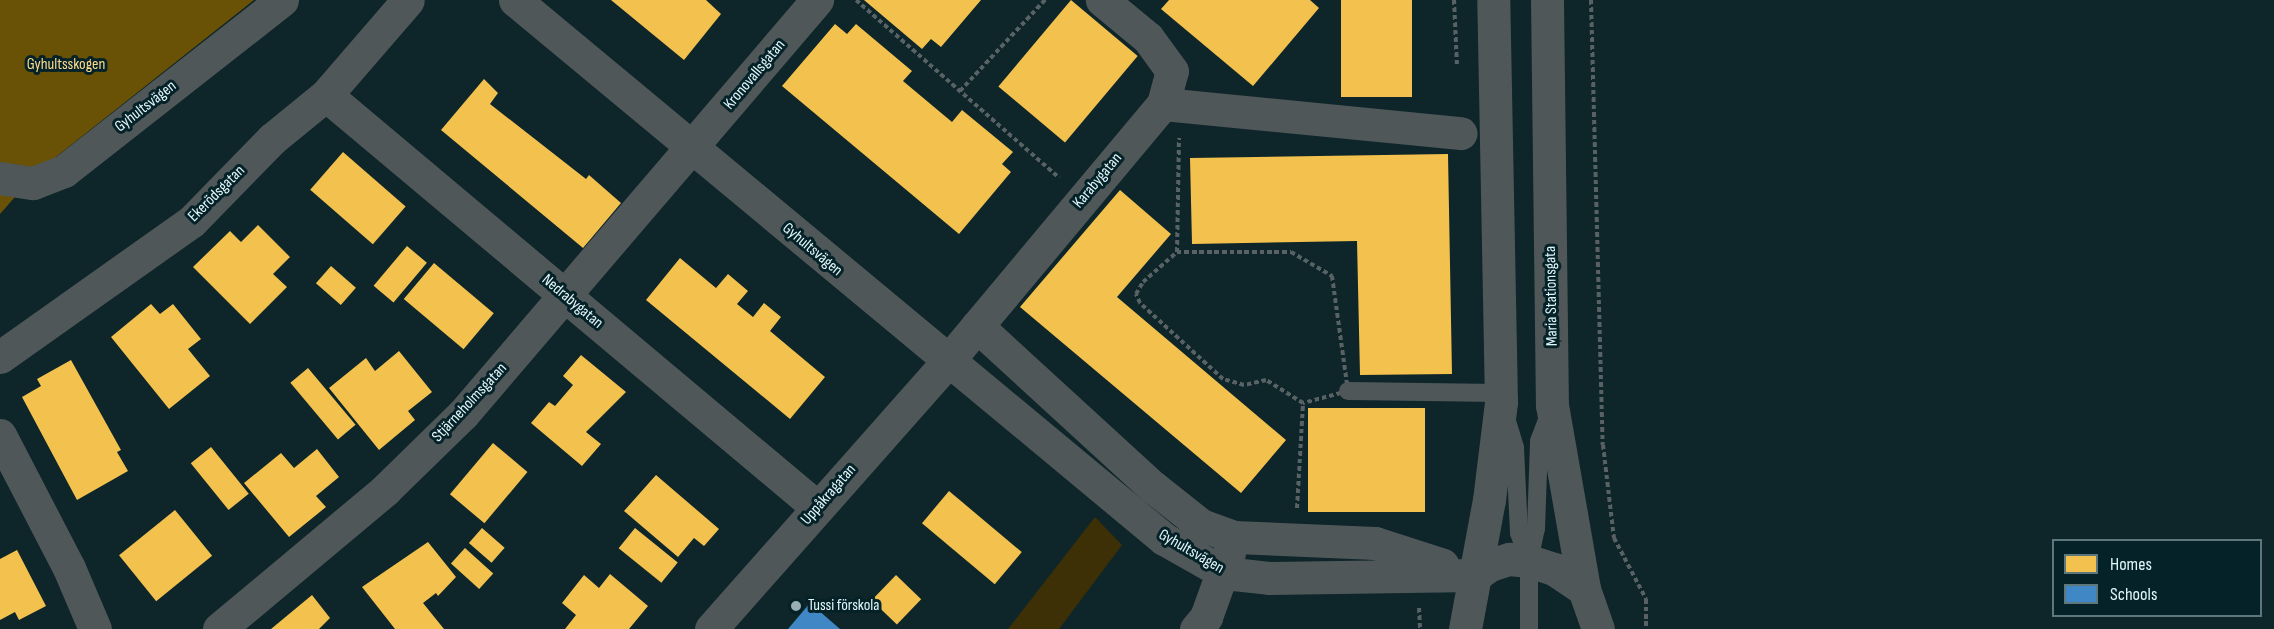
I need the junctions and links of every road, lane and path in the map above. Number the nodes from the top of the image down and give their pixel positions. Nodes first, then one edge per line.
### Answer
1 (282, 0) edge
2 (408, 0) edge
3 (515, 0) edge
4 (817, 0) edge
5 (856, 0) edge
6 (1045, 0) edge
7 (1102, 0) edge
8 (1454, 0) edge
9 (1493, 0) edge
10 (1548, 0) edge
11 (1591, 0) edge
12 (1458, 78) dead end
13 (960, 91) junction
14 (326, 95) junction
15 (1171, 105) junction
16 (1461, 133) dead end
17 (693, 150) junction
18 (0, 178) edge
19 (1083, 199) junction
20 (1177, 252) junction
21 (566, 296) junction
22 (977, 326) junction
23 (0, 357) edge
24 (947, 362) junction
25 (1348, 391) junction
26 (1501, 398) junction
27 (1303, 403) junction
28 (1552, 405) junction
29 (0, 435) edge
30 (818, 508) junction
31 (1234, 537) junction
32 (1295, 542) junction
33 (1528, 561) junction
34 (1224, 573) junction
35 (1476, 575) junction
36 (1584, 589) junction
37 (1419, 606) dead end
38 (95, 629) edge
39 (219, 629) edge
40 (711, 629) edge
41 (1196, 629) edge
42 (1420, 629) edge
43 (1465, 629) edge
44 (1529, 629) edge
45 (1598, 629) edge
46 (1647, 629) edge

1 - 18 street, Gyhultsvägen
2 - 14 street, Ekerödsgatan
3 - 17 street, Gyhultsvägen
4 - 17 street, Kronovallsgatan
5 - 13 path
6 - 13 path
7 - 15 street, Karabygatan
8 - 12 path
9 - 26 street
10 - 28 street, Maria Stationsgata
11 - 46 path
13 - 19 path
14 - 21 street, Nedrabygatan
14 - 23 street, Ekerödsgatan
15 - 16 street
15 - 19 street, Karabygatan
15 - 20 path
17 - 21 street, Stjärneholmsgatan
17 - 24 street, Gyhultsvägen
19 - 22 street, Karabygatan
20 - 25 path
20 - 27 path
21 - 30 street, Nedrabygatan
21 - 39 street, Stjärneholmsgatan
22 - 24 street, Karabygatan
22 - 31 street, Gyhultsvägen
24 - 30 street, Uppåkragatan
24 - 34 street, Gyhultsvägen
25 - 26 lane
25 - 27 path
26 - 33 lane
26 - 35 street
27 - 32 path
28 - 33 lane
28 - 36 street, Maria Stationsgata
29 - 38 street
30 - 40 street, Uppåkragatan
31 - 32 street, Gyhultsvägen
31 - 34 street
32 - 35 street, Gyhultsvägen
33 - 35 street
33 - 36 street
33 - 44 lane
34 - 35 street, Gyhultsvägen
34 - 41 street
35 - 43 street
36 - 45 street, Maria Stationsgata
37 - 42 path

